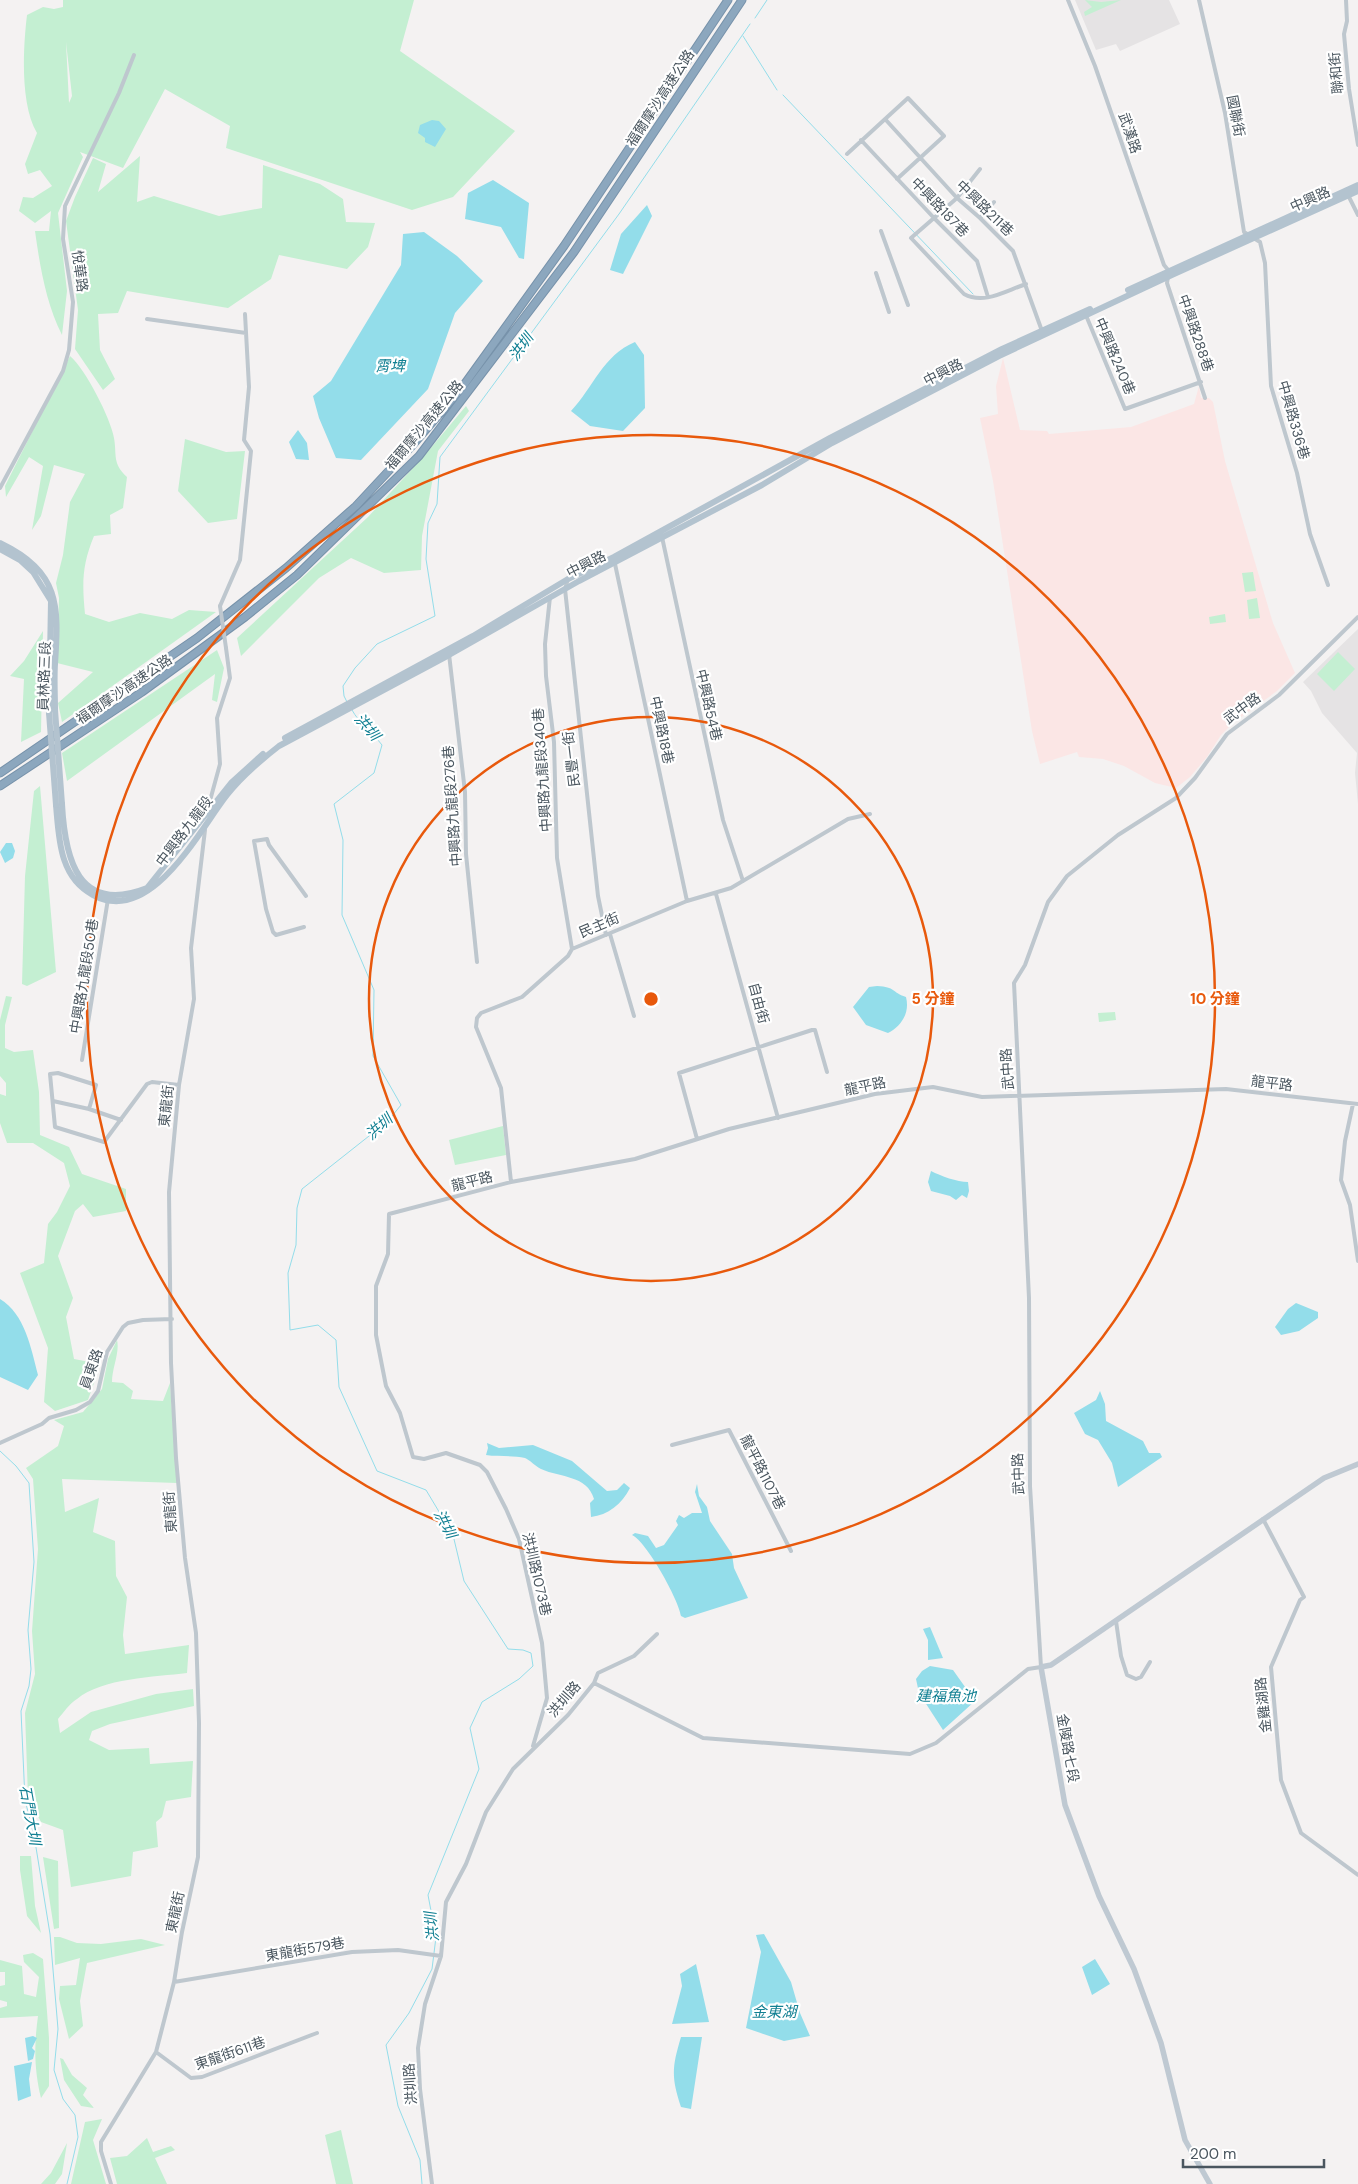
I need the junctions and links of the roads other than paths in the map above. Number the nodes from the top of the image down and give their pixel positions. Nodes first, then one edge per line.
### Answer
1 (728, 0) edge
2 (742, 0) edge
3 (1068, 0) edge
4 (1200, 0) edge
5 (1346, 0) edge
6 (134, 55) dead end
7 (884, 119) junction
8 (861, 140) junction
9 (1358, 145) edge
10 (847, 154) dead end
11 (920, 158) junction
12 (980, 169) dead end
13 (897, 179) junction
14 (1358, 186) edge
15 (1358, 191) edge
16 (1347, 193) junction
17 (957, 198) junction
18 (994, 202) dead end
19 (1358, 215) edge
20 (934, 218) junction
21 (980, 218) junction
22 (881, 231) dead end
23 (1251, 237) junction
24 (876, 273) dead end
25 (1169, 274) junction
26 (1026, 284) junction
27 (988, 297) junction
28 (908, 305) dead end
29 (889, 312) dead end
30 (1085, 313) junction
31 (245, 314) dead end
32 (147, 319) dead end
33 (1042, 331) junction
34 (246, 332) junction
35 (1201, 382) junction
36 (1205, 398) dead end
37 (0, 488) edge
38 (661, 535) junction
39 (0, 543) edge
40 (0, 549) edge
41 (615, 564) junction
42 (568, 579) junction
43 (1328, 585) dead end
44 (565, 589) junction
45 (550, 590) junction
46 (550, 598) junction
47 (1358, 617) edge
48 (449, 652) junction
49 (344, 708) junction
50 (52, 712) junction
51 (0, 773) edge
52 (0, 786) edge
53 (870, 814) dead end
54 (206, 819) junction
55 (743, 881) junction
56 (716, 894) junction
57 (306, 896) dead end
58 (108, 897) junction
59 (687, 902) junction
60 (304, 927) dead end
61 (608, 934) junction
62 (572, 949) junction
63 (478, 962) dead end
64 (634, 1016) dead end
65 (759, 1046) junction
66 (82, 1060) dead end
67 (827, 1072) dead end
68 (179, 1085) junction
69 (1020, 1095) junction
70 (53, 1100) junction
71 (1353, 1104) junction
72 (1358, 1104) edge
73 (89, 1109) junction
74 (778, 1118) junction
75 (121, 1120) junction
76 (697, 1139) junction
77 (511, 1182) junction
78 (389, 1214) joint
79 (1358, 1261) edge
80 (172, 1319) junction
81 (0, 1443) edge
82 (672, 1445) dead end
83 (1358, 1464) edge
84 (1263, 1519) junction
85 (791, 1551) dead end
86 (1116, 1621) junction
87 (657, 1634) dead end
88 (1150, 1662) dead end
89 (1041, 1667) junction
90 (594, 1683) junction
91 (533, 1748) junction
92 (1358, 1875) edge
93 (441, 1956) junction
94 (174, 1982) junction
95 (317, 2033) dead end
96 (156, 2052) junction
97 (111, 2184) edge
98 (432, 2184) edge
99 (1210, 2184) edge

1 - 51 highway, 福爾摩沙高速公路
2 - 52 highway, 福爾摩沙高速公路
3 - 25 street, 武漢路
4 - 23 street, 國聯街
5 - 9 street, 聯和街
6 - 37 street, 悅華路
7 - 8 street
7 - 11 street, 中興路211巷
7 - 11 street
8 - 10 street
8 - 13 street, 中興路187巷
11 - 13 street
11 - 17 street, 中興路211巷
12 - 17 street
13 - 20 street, 中興路187巷
14 - 16 main road, 中興路
15 - 16 main road, 中興路
16 - 19 street
16 - 23 main road, 中興路
17 - 20 street
17 - 21 street, 中興路211巷
18 - 21 street
20 - 27 street, 中興路187巷
20 - 27 street
21 - 26 street, 中興路211巷
22 - 28 street
23 - 25 main road, 中興路
23 - 43 street, 中興路336巷
24 - 29 street
25 - 30 main road, 中興路
25 - 35 street, 中興路288巷
26 - 27 street
26 - 33 street, 中興路211巷
30 - 33 main road, 中興路
30 - 35 street, 中興路240巷
30 - 38 main road, 中興路
31 - 34 street
32 - 34 street
33 - 38 main road, 中興路
34 - 54 street, 東龍街, bridge
35 - 36 street, 中興路288巷
38 - 41 main road, 中興路
38 - 42 main road, 中興路
38 - 55 street, 中興路54巷
39 - 50 main road, 員林路三段
40 - 50 main road, 員林路三段
41 - 44 main road, 中興路
41 - 59 street, 中興路18巷
42 - 44 street, 民豐一街
42 - 45 main road, 中興路
44 - 46 main road, 中興路
44 - 61 street, 民豐一街
45 - 46 street, 中興路九龍段340巷
45 - 48 main road
46 - 48 main road
46 - 62 street, 中興路九龍段340巷
47 - 69 street, 武中路
48 - 49 main road
48 - 63 street, 中興路九龍段276巷
49 - 54 main road, 中興路九龍段
49 - 54 main road, 中興路九龍段
50 - 58 main road, 員林路三段, bridge
53 - 55 street, 民主街
54 - 58 main road, 中興路九龍段
54 - 58 main road, 中興路九龍段
54 - 68 street, 東龍街
55 - 56 street, 民主街
56 - 59 street, 民主街
56 - 65 street, 自由街
57 - 60 street
58 - 66 street, 中興路九龍段50巷
59 - 61 street, 民主街
61 - 62 street, 民主街
61 - 64 street, 民豐一街
62 - 77 street, 民主街
65 - 67 street
65 - 74 street, 自由街
65 - 76 street
68 - 75 street
68 - 80 street, 東龍街
69 - 71 street, 龍平路
69 - 74 street, 龍平路
69 - 89 street, 武中路
70 - 73 street
70 - 73 street
70 - 75 street
71 - 72 street, 龍平路
71 - 79 street
73 - 75 street
74 - 76 street, 龍平路
76 - 77 street, 龍平路
77 - 78 street, 龍平路
78 - 91 street, 洪圳路1073巷
80 - 81 street, 員東路
80 - 94 street, 東龍街
82 - 85 street, 龍平路1107巷
83 - 84 street
84 - 86 street
84 - 92 street, 金雞湖路
86 - 88 street
86 - 89 street
87 - 90 street
89 - 90 street, 洪圳路
89 - 99 street, 金陵路七段
90 - 91 street, 洪圳路
91 - 93 street, 洪圳路
93 - 94 street, 東龍街579巷
93 - 98 street, 洪圳路
94 - 96 street, 東龍街
95 - 96 street, 東龍街611巷
96 - 97 street, 東龍街

